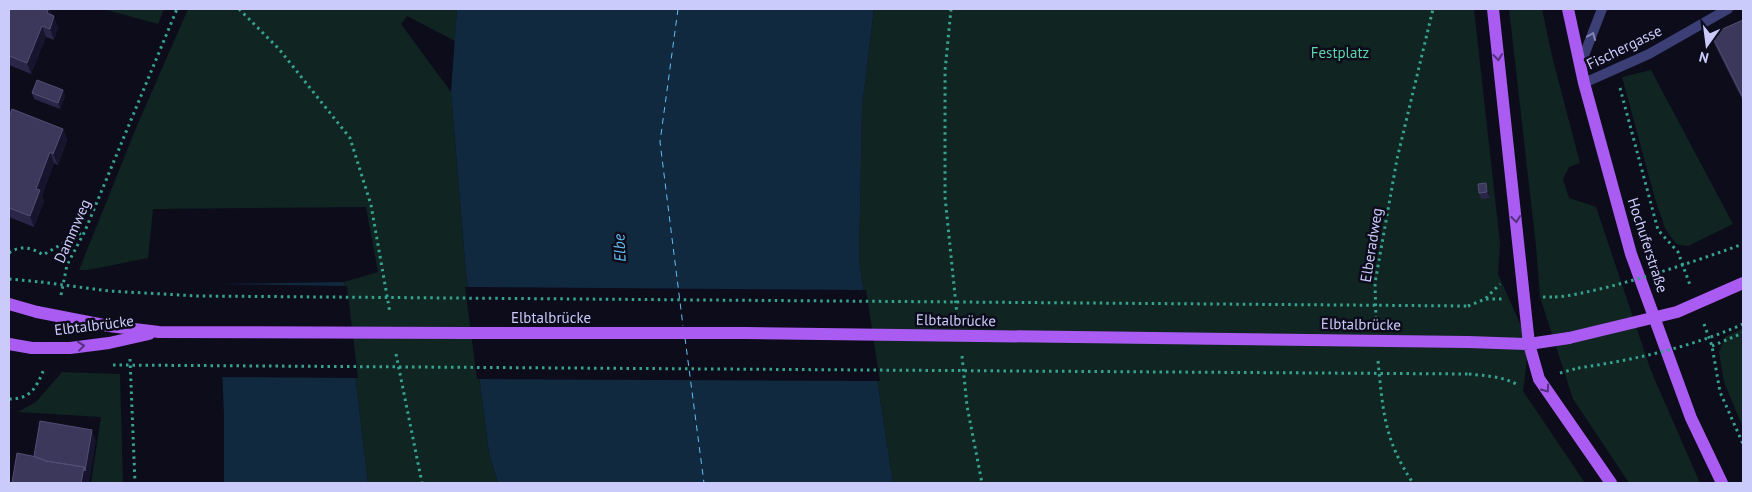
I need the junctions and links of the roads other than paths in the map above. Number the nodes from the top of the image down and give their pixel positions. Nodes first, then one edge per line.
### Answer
1 (1493, 9) edge
2 (1568, 9) edge
3 (1602, 9) edge
4 (1728, 9) edge
5 (1581, 63) junction
6 (1584, 83) junction
7 (1743, 283) edge
8 (9, 304) edge
9 (159, 332) junction
10 (9, 344) edge
11 (1529, 344) junction
12 (1611, 483) edge
13 (1722, 483) edge

1 -> 11 main road
2 - 5 main road, Hochuferstraße
5 -> 3 lane
4 - 6 lane, Fischergasse
5 - 6 main road, Hochuferstraße
6 - 13 main road, Hochuferstraße
7 - 11 main road, Elbtalbrücke, bridge
8 - 9 main road, Elbtalbrücke, bridge
10 -> 9 main road, Elbtalbrücke, bridge
9 - 11 main road, Elbtalbrücke, bridge
11 -> 12 main road

